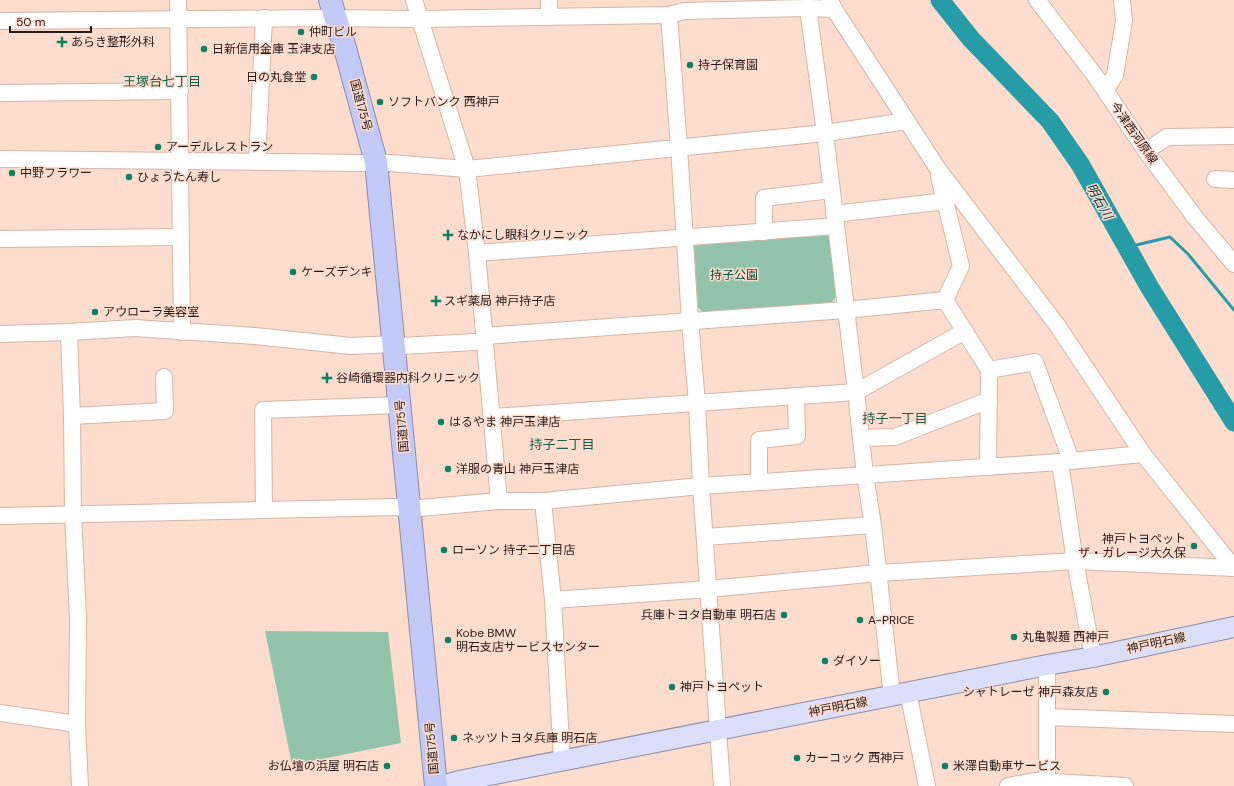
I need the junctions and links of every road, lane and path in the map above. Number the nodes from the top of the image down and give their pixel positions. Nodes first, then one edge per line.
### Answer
1 (178, 0) edge
2 (414, 0) edge
3 (549, 0) edge
4 (1037, 0) edge
5 (1122, 0) edge
6 (832, 4) edge
7 (707, 6) edge
8 (808, 8) junction
9 (326, 9) edge
10 (669, 15) junction
11 (549, 17) junction
12 (264, 18) junction
13 (179, 19) junction
14 (420, 19) junction
15 (0, 21) edge
16 (180, 91) junction
17 (1105, 91) junction
18 (0, 93) edge
19 (907, 121) junction
20 (825, 133) junction
21 (1234, 136) edge
22 (679, 147) junction
23 (1146, 150) junction
24 (0, 159) edge
25 (180, 161) junction
26 (257, 162) junction
27 (370, 163) junction
28 (467, 169) junction
29 (938, 169) junction
30 (1216, 179) dead end
31 (1234, 180) edge
32 (832, 190) junction
33 (946, 201) junction
34 (835, 220) junction
35 (764, 232) junction
36 (181, 237) junction
37 (685, 238) junction
38 (0, 239) edge
39 (477, 253) junction
40 (1234, 263) edge
41 (945, 300) junction
42 (846, 310) junction
43 (690, 321) junction
44 (965, 331) junction
45 (69, 332) junction
46 (182, 332) junction
47 (0, 334) edge
48 (480, 339) junction
49 (391, 345) junction
50 (989, 370) junction
51 (164, 377) dead end
52 (856, 392) junction
53 (796, 396) junction
54 (989, 400) junction
55 (698, 403) junction
56 (393, 405) junction
57 (72, 416) junction
58 (492, 417) junction
59 (861, 438) junction
60 (1143, 454) junction
61 (1066, 461) junction
62 (988, 467) junction
63 (865, 475) junction
64 (760, 482) junction
65 (701, 486) junction
66 (543, 500) junction
67 (499, 501) junction
68 (403, 508) junction
69 (264, 510) junction
70 (73, 514) junction
71 (0, 516) edge
72 (873, 525) junction
73 (705, 537) junction
74 (1075, 561) junction
75 (1234, 568) edge
76 (879, 573) junction
77 (709, 589) junction
78 (553, 600) junction
79 (1234, 627) edge
80 (1093, 657) junction
81 (1047, 665) junction
82 (900, 694) junction
83 (0, 713) edge
84 (1047, 717) junction
85 (77, 724) junction
86 (1234, 724) edge
87 (719, 730) junction
88 (562, 761) junction
89 (1047, 784) edge
90 (80, 786) edge
91 (423, 786) edge
92 (436, 786) edge
93 (442, 786) edge
94 (722, 786) edge
95 (927, 786) edge
96 (1008, 786) edge
97 (1125, 786) edge

1 - 13 street
2 - 14 street
3 - 11 street
4 - 17 street, 今津西河原線
5 - 17 street
6 - 8 street
6 - 19 street
7 - 8 street
7 - 10 street
8 - 20 street
9 - 12 street
9 - 14 street
9 - 27 highway, 国道175号
10 - 11 street
10 - 22 street
11 - 14 street
12 - 13 street
12 - 26 street
13 - 15 street
13 - 16 street
14 - 28 street
16 - 18 street
16 - 25 street
17 - 23 street, 今津西河原線
19 - 20 street
19 - 29 street
20 - 22 street
20 - 32 street
21 - 23 street
22 - 28 street
22 - 37 street
23 - 40 street, 今津西河原線
24 - 25 street
25 - 26 street
25 - 36 street
26 - 27 street
27 - 28 street
27 - 49 highway, 国道175号
28 - 39 street
29 - 33 street
29 - 60 street
30 - 31 street
32 - 34 street
32 - 35 street
33 - 34 street
33 - 41 street
34 - 35 street
34 - 42 street
35 - 37 street
36 - 38 street
36 - 46 street
37 - 39 street
37 - 43 street
39 - 48 street
41 - 42 street
41 - 44 street
42 - 43 street
42 - 52 street
43 - 48 street
43 - 55 street
44 - 50 street
44 - 52 street
45 - 46 street
45 - 47 street
45 - 57 street
46 - 49 street
48 - 49 street
48 - 58 street
49 - 56 highway, 国道175号
50 - 54 street
50 - 61 street
51 - 57 street
52 - 53 street
52 - 59 street
53 - 55 street
53 - 64 street
54 - 59 street
54 - 62 street
55 - 58 street
55 - 65 street
56 - 68 highway, 国道175号
56 - 69 street
57 - 70 street
58 - 67 street
59 - 63 street
60 - 61 street
60 - 75 street
61 - 62 street
61 - 74 street
62 - 63 street
63 - 64 street
63 - 72 street
64 - 65 street
65 - 66 street
65 - 73 street
66 - 67 street
66 - 78 street
67 - 68 street
68 - 69 street
68 - 91 highway, 国道175号
68 - 92 highway, 国道175号
69 - 70 street
70 - 71 street
70 - 85 street
72 - 73 street
72 - 76 street
73 - 77 street
74 - 75 street
74 - 76 street
74 - 80 street
76 - 77 street
76 - 82 street
77 - 78 street
77 - 87 street
78 - 88 street
79 - 80 main road, 神戸明石線
80 - 81 main road, 神戸明石線
81 - 82 main road, 神戸明石線
81 - 84 street
82 - 87 main road, 神戸明石線
82 - 95 street
83 - 85 street
84 - 86 street
84 - 89 street
85 - 90 street
87 - 88 main road, 神戸明石線
87 - 94 street
88 - 93 main road, 神戸明石線
89 - 96 street
89 - 97 street

